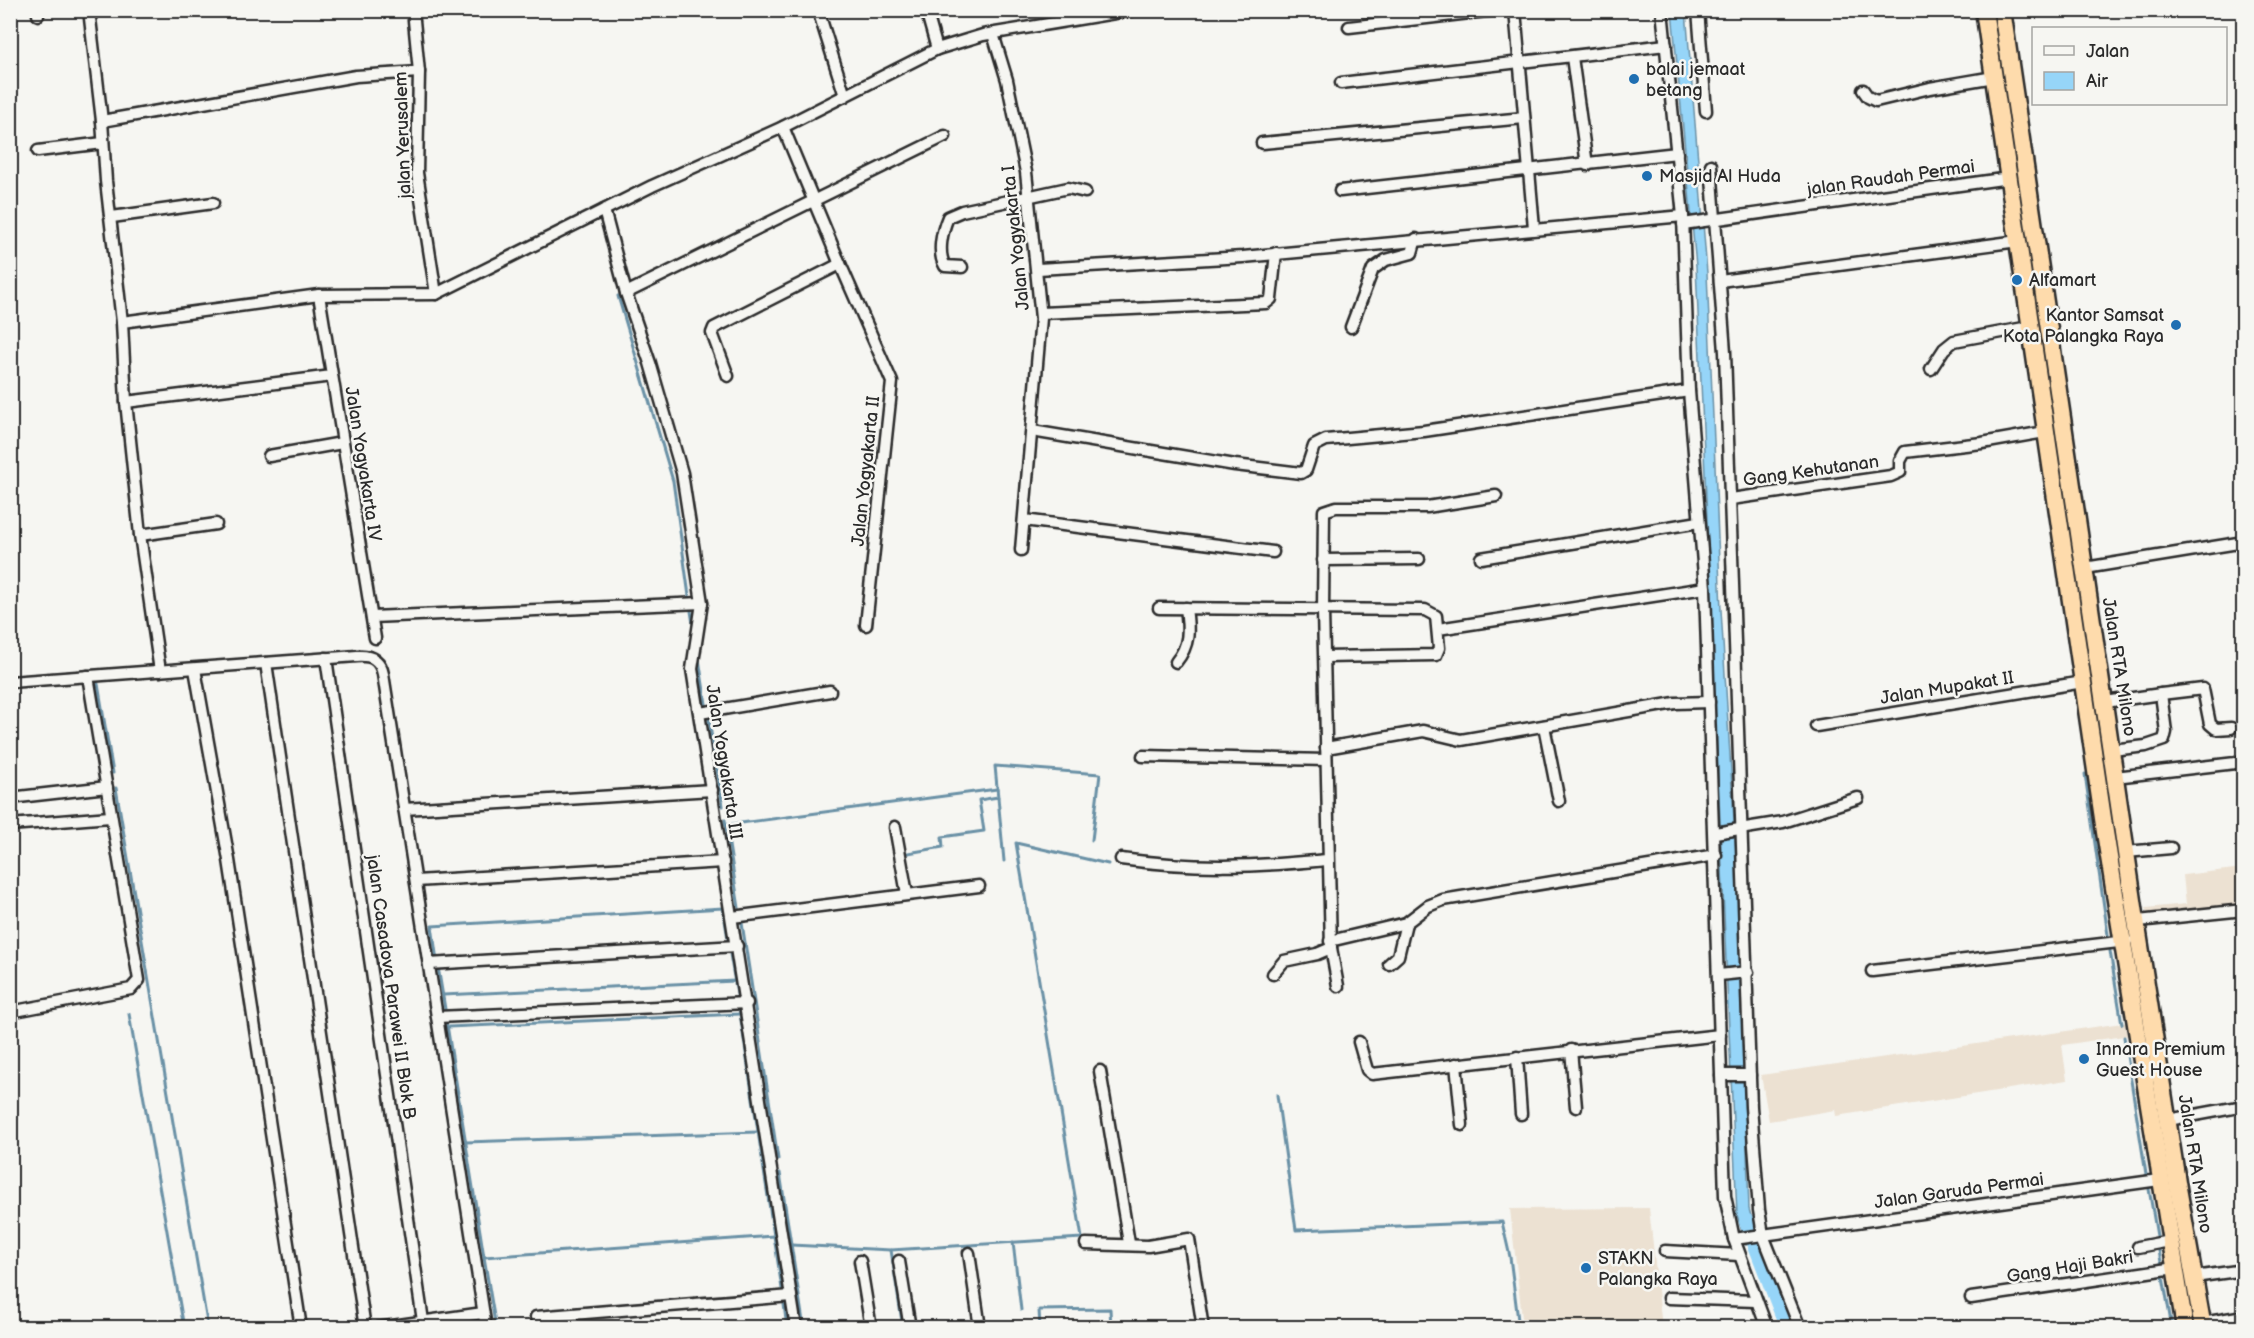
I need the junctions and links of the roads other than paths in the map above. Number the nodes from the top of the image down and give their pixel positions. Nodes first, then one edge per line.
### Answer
1 (89, 10) edge
2 (413, 10) edge
3 (818, 10) edge
4 (926, 10) edge
5 (1133, 10) edge
6 (1496, 10) edge
7 (1515, 10) edge
8 (1662, 10) edge
9 (1698, 10) edge
10 (1984, 10) edge
11 (2002, 10) edge
12 (1349, 27) dead end
13 (993, 34) junction
14 (1666, 45) junction
15 (937, 49) junction
16 (2007, 51) junction
17 (1990, 53) junction
18 (1572, 57) junction
19 (1520, 64) junction
20 (419, 72) junction
21 (1994, 77) junction
22 (1341, 83) dead end
23 (1863, 90) dead end
24 (845, 96) junction
25 (1706, 111) dead end
26 (1524, 118) junction
27 (102, 121) junction
28 (783, 127) junction
29 (945, 136) dead end
30 (103, 143) junction
31 (1262, 143) dead end
32 (38, 151) dead end
33 (1677, 153) junction
34 (1587, 165) junction
35 (1711, 165) dead end
36 (1529, 171) junction
37 (2009, 178) junction
38 (1340, 191) dead end
39 (1085, 192) dead end
40 (1029, 196) junction
41 (815, 200) junction
42 (213, 203) dead end
43 (604, 210) junction
44 (111, 217) junction
45 (1712, 220) junction
46 (1686, 221) junction
47 (1534, 228) junction
48 (1416, 239) junction
49 (2018, 241) junction
50 (1276, 253) junction
51 (838, 259) junction
52 (962, 267) dead end
53 (1038, 269) junction
54 (1720, 281) junction
55 (626, 293) junction
56 (436, 294) junction
57 (319, 295) junction
58 (1041, 313) junction
59 (122, 322) junction
60 (1351, 327) dead end
61 (2029, 327) junction
62 (1931, 369) dead end
63 (332, 376) junction
64 (728, 376) dead end
65 (1689, 391) junction
66 (126, 402) junction
67 (1032, 431) junction
68 (2045, 432) junction
69 (342, 443) junction
70 (269, 456) dead end
71 (1496, 496) dead end
72 (1731, 499) junction
73 (1024, 520) junction
74 (1700, 522) junction
75 (216, 524) dead end
76 (140, 535) junction
77 (2244, 542) edge
78 (1021, 550) dead end
79 (1273, 552) dead end
80 (1481, 558) dead end
81 (1323, 560) junction
82 (1419, 560) dead end
83 (2085, 568) junction
84 (1705, 588) junction
85 (702, 603) junction
86 (2089, 604) junction
87 (2072, 606) junction
88 (1159, 608) dead end
89 (1186, 608) junction
90 (1323, 611) junction
91 (372, 617) junction
92 (866, 625) dead end
93 (1438, 630) junction
94 (375, 638) dead end
95 (1325, 657) junction
96 (326, 658) junction
97 (1176, 662) dead end
98 (266, 663) junction
99 (195, 669) junction
100 (160, 671) junction
101 (88, 676) junction
102 (10, 682) edge
103 (2083, 682) junction
104 (830, 692) dead end
105 (2161, 694) junction
106 (1709, 702) junction
107 (2105, 702) junction
108 (700, 713) junction
109 (1544, 726) junction
110 (1816, 726) dead end
111 (2231, 728) dead end
112 (1326, 748) junction
113 (2112, 750) junction
114 (1143, 756) dead end
115 (1326, 760) junction
116 (2244, 762) edge
117 (2115, 777) junction
118 (106, 787) junction
119 (712, 790) junction
120 (10, 798) edge
121 (1858, 798) dead end
122 (1558, 801) dead end
123 (404, 809) junction
124 (110, 817) junction
125 (10, 825) edge
126 (896, 827) dead end
127 (1729, 831) junction
128 (2171, 848) dead end
129 (2126, 852) junction
130 (1716, 855) junction
131 (1121, 859) dead end
132 (1327, 860) junction
133 (723, 862) junction
134 (416, 881) junction
135 (979, 886) dead end
136 (907, 894) junction
137 (2244, 910) edge
138 (732, 917) junction
139 (2138, 921) junction
140 (1406, 923) junction
141 (2140, 939) junction
142 (2122, 941) junction
143 (1330, 945) junction
144 (737, 946) junction
145 (429, 964) junction
146 (1389, 964) dead end
147 (1872, 971) dead end
148 (1734, 973) junction
149 (1273, 974) dead end
150 (1338, 986) dead end
151 (747, 1003) junction
152 (10, 1012) edge
153 (437, 1017) junction
154 (1720, 1035) junction
155 (1359, 1042) dead end
156 (1571, 1050) junction
157 (1517, 1057) junction
158 (1456, 1064) junction
159 (1100, 1071) dead end
160 (1723, 1075) junction
161 (1748, 1075) junction
162 (2244, 1106) edge
163 (1576, 1107) dead end
164 (1521, 1114) dead end
165 (2168, 1120) junction
166 (1462, 1125) dead end
167 (2159, 1180) junction
168 (1759, 1236) junction
169 (1739, 1239) junction
170 (2170, 1241) junction
171 (1129, 1243) junction
172 (1086, 1244) dead end
173 (2138, 1247) dead end
174 (1665, 1251) dead end
175 (969, 1253) dead end
176 (1739, 1255) junction
177 (861, 1261) dead end
178 (899, 1261) dead end
179 (2175, 1268) junction
180 (2244, 1270) edge
181 (2194, 1278) junction
182 (791, 1296) junction
183 (1669, 1298) dead end
184 (1971, 1298) dead end
185 (1756, 1301) junction
186 (483, 1313) junction
187 (2244, 1316) edge
188 (536, 1317) dead end
189 (423, 1321) junction
190 (2202, 1325) edge
191 (301, 1328) edge
192 (365, 1328) edge
193 (378, 1328) edge
194 (486, 1328) edge
195 (796, 1328) edge
196 (871, 1328) edge
197 (910, 1328) edge
198 (980, 1328) edge
199 (1203, 1328) edge
200 (1767, 1328) edge
201 (1800, 1328) edge
202 (2185, 1328) edge

1 - 27 street
2 - 20 street, jalan Yerusalem
3 - 24 street
4 - 15 street
5 - 13 street
6 - 12 street
7 - 19 street
8 - 14 street
9 - 25 street
10 - 17 highway, Jalan RTA Milono
11 - 16 highway, Jalan RTA Milono
13 - 15 street
13 - 40 street, Jalan Yogyakarta I
14 - 18 street
14 - 33 street
15 - 24 street
16 - 17 highway
16 - 83 highway, Jalan RTA Milono
17 - 21 highway, Jalan RTA Milono
18 - 19 street
18 - 34 street
19 - 22 street
19 - 26 street
20 - 27 street
20 - 56 street, jalan Yerusalem
21 - 23 street
21 - 37 highway, Jalan RTA Milono
24 - 28 street
26 - 31 street
26 - 36 street
27 - 30 street
28 - 41 street, Jalan Yogyakarta II
28 - 43 street
29 - 41 street
30 - 32 street
30 - 44 street
33 - 34 street
33 - 46 street
34 - 36 street
35 - 45 street
36 - 38 street
36 - 47 street
37 - 45 street, jalan Raudah Permai
37 - 49 highway, Jalan RTA Milono
39 - 40 street
40 - 52 street
40 - 53 street, Jalan Yogyakarta I
41 - 51 street, Jalan Yogyakarta II
41 - 55 street
42 - 44 street
43 - 55 street, Jalan Yogyakarta III
43 - 56 street
44 - 59 street
45 - 46 street, jalan Raudah Permai
45 - 54 street
46 - 47 street, jalan Raudah Permai
46 - 65 street
47 - 48 street, jalan Raudah Permai
48 - 50 street, jalan Raudah Permai
48 - 60 street
49 - 54 street
49 - 61 highway, Jalan RTA Milono
50 - 53 street, jalan Raudah Permai
50 - 58 street
51 - 64 street
51 - 92 street, Jalan Yogyakarta II
53 - 58 street, Jalan Yogyakarta I
54 - 72 street
55 - 85 street, Jalan Yogyakarta III
56 - 57 street
57 - 59 street
57 - 63 street, Jalan Yogyakarta IV
58 - 67 street, Jalan Yogyakarta I
59 - 66 street
61 - 62 street
61 - 68 highway, Jalan RTA Milono
63 - 66 street
63 - 69 street, Jalan Yogyakarta IV
65 - 67 street
65 - 74 street
66 - 76 street
67 - 73 street, Jalan Yogyakarta I
68 - 72 street, Gang Kehutanan
68 - 87 highway, Jalan RTA Milono
69 - 70 street
69 - 91 street, Jalan Yogyakarta IV
71 - 81 street
72 - 127 street
73 - 78 street, Jalan Yogyakarta I
73 - 79 street
74 - 80 street
74 - 84 street
75 - 76 street
76 - 100 street
77 - 83 street
81 - 82 street
81 - 90 street
83 - 86 highway, Jalan RTA Milono
84 - 93 street
84 - 106 street
85 - 91 street
85 - 108 street, Jalan Yogyakarta III
86 - 87 highway
86 - 107 highway, Jalan RTA Milono
87 - 103 highway, Jalan RTA Milono
88 - 89 street
89 - 90 street
89 - 97 street
90 - 93 street
90 - 95 street
91 - 94 street, Jalan Yogyakarta IV
93 - 95 street
95 - 112 street
96 - 98 street
96 - 123 street
96 - 189 street, jalan Casadova Parawei II Blok B
98 - 99 street
98 - 192 street
99 - 100 street
99 - 191 street
100 - 101 street
101 - 102 street
101 - 118 street
103 - 110 street, Jalan Mupakat II
103 - 142 highway, Jalan RTA Milono
104 - 108 street
105 - 107 street
105 - 111 street
105 - 113 street
106 - 109 street
106 - 127 street
107 - 113 highway, Jalan RTA Milono
108 - 119 street, Jalan Yogyakarta III
109 - 112 street
109 - 122 street
112 - 115 street
113 - 117 highway, Jalan RTA Milono
114 - 115 street
115 - 132 street
116 - 117 street
117 - 129 highway, Jalan RTA Milono
118 - 120 street
118 - 124 street
119 - 123 street
119 - 133 street, Jalan Yogyakarta III
121 - 127 street
123 - 134 street
124 - 125 street
124 - 152 street
126 - 136 street
127 - 130 street
127 - 148 street
128 - 129 street
129 - 139 highway, Jalan RTA Milono
130 - 140 street
130 - 148 street
131 - 132 street
132 - 143 street
133 - 134 street
133 - 138 street, Jalan Yogyakarta III
134 - 145 street
135 - 136 street
136 - 138 street
137 - 139 street
138 - 144 street, Jalan Yogyakarta III
139 - 141 highway, Jalan RTA Milono
140 - 143 street
140 - 146 street
141 - 142 street
141 - 165 highway, Jalan RTA Milono
142 - 147 street
142 - 167 highway, Jalan RTA Milono
143 - 149 street
143 - 150 street
144 - 145 street
144 - 151 street, Jalan Yogyakarta III
145 - 153 street
148 - 154 street
148 - 161 street
151 - 153 street
151 - 182 street, Jalan Yogyakarta III
153 - 186 street
154 - 156 street
154 - 160 street
155 - 158 street
156 - 157 street
156 - 163 street
157 - 158 street
157 - 164 street
158 - 166 street
159 - 171 street
160 - 161 street
160 - 169 street
161 - 168 street
162 - 165 street
165 - 181 highway, Jalan RTA Milono
167 - 168 street, Jalan Garuda Permai
167 - 170 highway, Jalan RTA Milono
168 - 169 street, Jalan Garuda Permai
168 - 201 street
169 - 176 street
170 - 173 street
170 - 179 highway, Jalan RTA Milono
171 - 172 street
171 - 199 street
174 - 176 street
175 - 198 street
176 - 185 street
177 - 196 street
178 - 197 street
179 - 184 street, Gang Haji Bakri
179 - 202 highway, Jalan RTA Milono
180 - 181 street
181 - 190 highway, Jalan RTA Milono
182 - 188 street
182 - 195 street, Jalan Yogyakarta III
183 - 185 street
185 - 200 street
186 - 189 street
186 - 194 street
187 - 190 street
189 - 193 street

